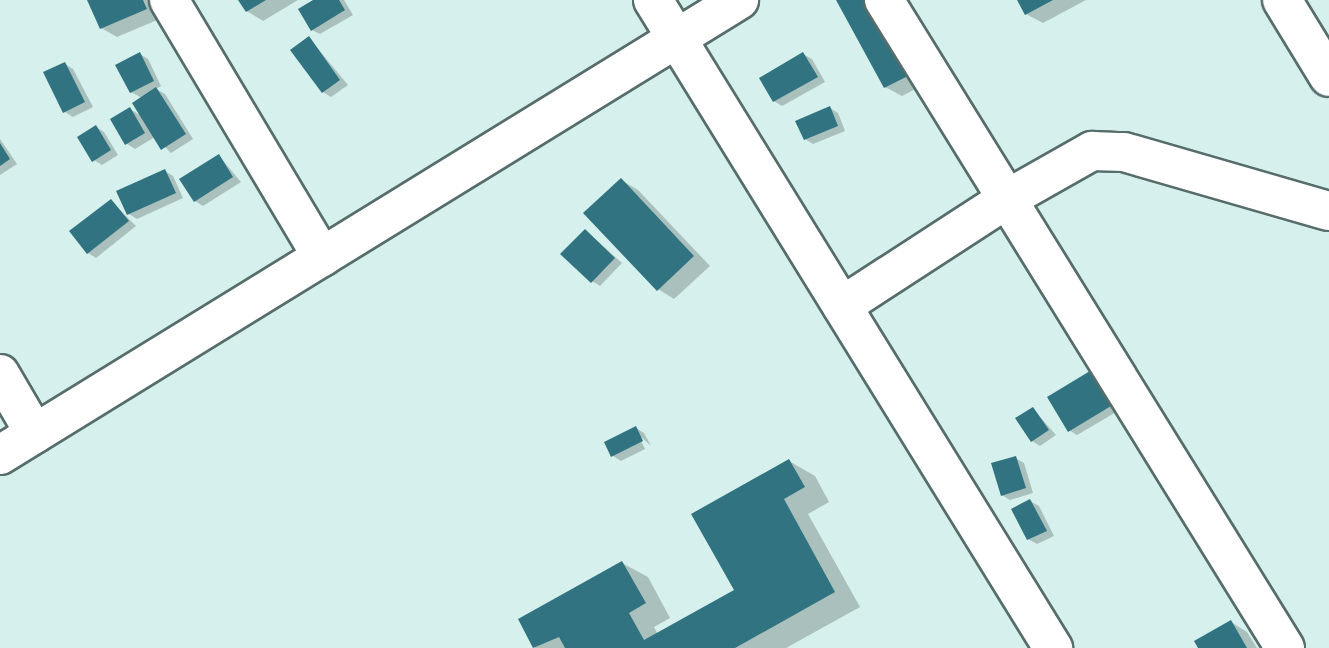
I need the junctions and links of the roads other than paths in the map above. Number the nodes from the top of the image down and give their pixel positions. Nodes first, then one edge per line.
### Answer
1 (169, 0) edge
2 (653, 0) edge
3 (739, 0) edge
4 (884, 0) edge
5 (1282, 0) edge
6 (677, 38) junction
7 (1329, 77) edge
8 (1007, 198) junction
9 (1329, 211) edge
10 (322, 257) junction
11 (842, 306) junction
12 (0, 374) edge
13 (35, 434) junction
14 (0, 455) edge
15 (1053, 648) edge
16 (1285, 648) edge

1 - 10 street
2 - 6 street
3 - 6 street
4 - 8 street
5 - 7 street
6 - 10 street
6 - 11 street
8 - 9 street
8 - 11 street
8 - 16 street
10 - 13 street
11 - 15 street
12 - 13 street
13 - 14 street

